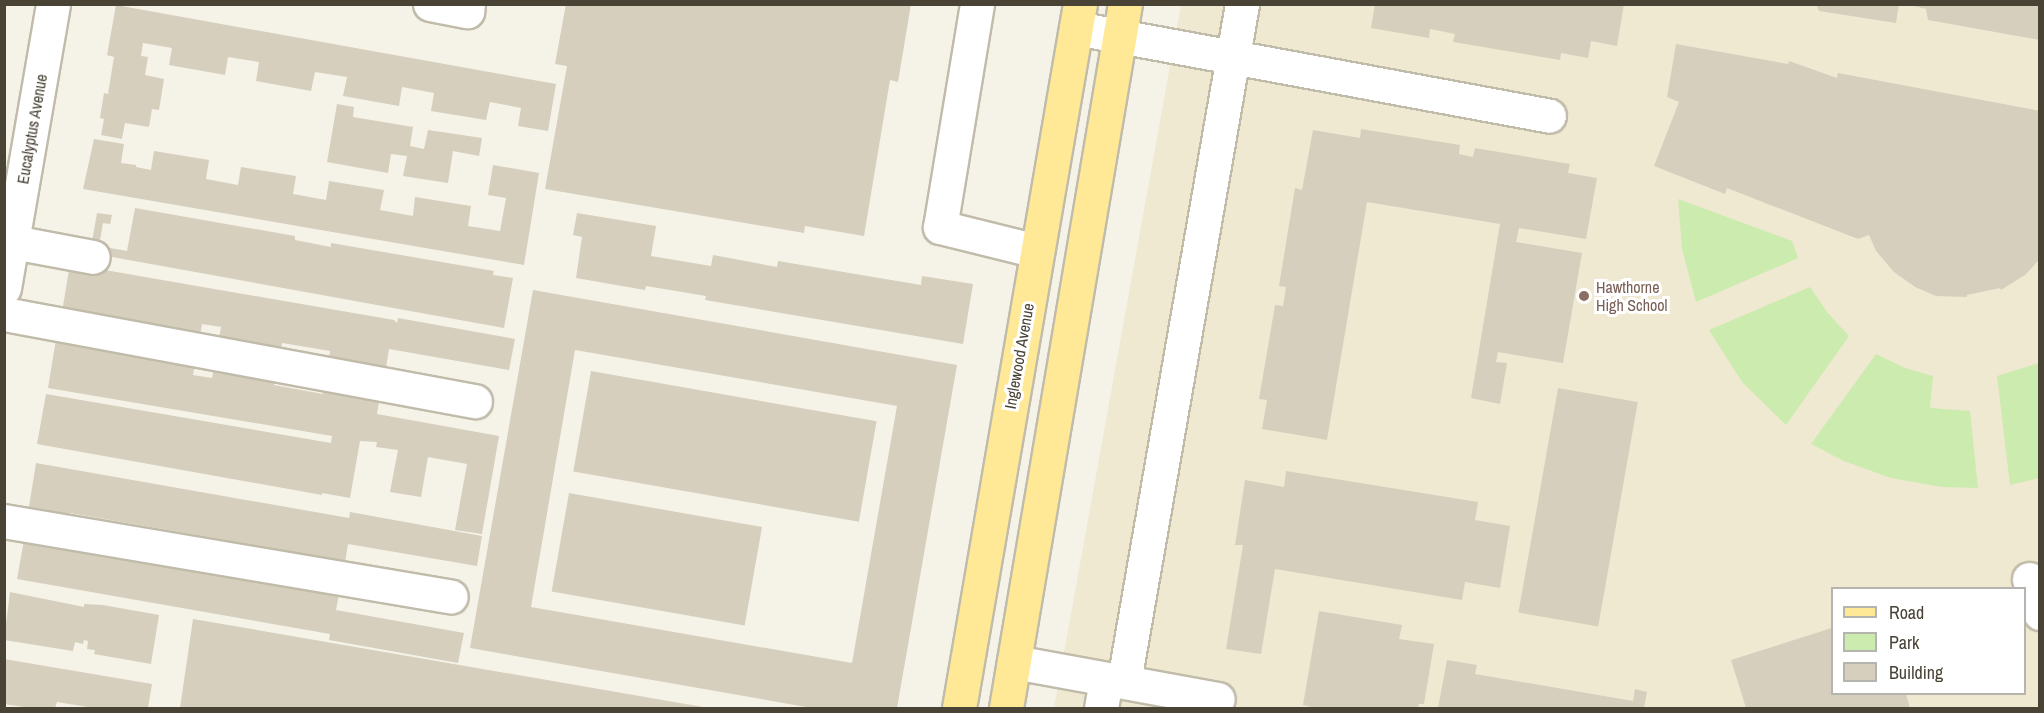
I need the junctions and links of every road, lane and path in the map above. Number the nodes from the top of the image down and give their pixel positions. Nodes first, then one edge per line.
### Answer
1 (53, 4) edge
2 (430, 4) edge
3 (468, 4) edge
4 (978, 4) edge
5 (1125, 4) edge
6 (1242, 4) edge
7 (1078, 16) edge
8 (1120, 37) junction
9 (1233, 56) junction
10 (1549, 116) dead end
11 (13, 242) junction
12 (1037, 251) junction
13 (93, 257) dead end
14 (4, 288) edge
15 (4, 314) edge
16 (475, 401) dead end
17 (4, 521) edge
18 (2029, 579) dead end
19 (451, 597) dead end
20 (2040, 613) edge
21 (1014, 662) junction
22 (1110, 689) edge
23 (1218, 699) dead end
24 (959, 708) edge
25 (1006, 708) edge

1 - 11 street, Eucalyptus Avenue
2 - 3 street
4 - 12 street
5 - 8 main road
6 - 9 street
7 - 8 street
7 - 12 main road, Inglewood Avenue
8 - 9 street
8 - 21 main road
9 - 10 street
9 - 22 street
11 - 13 street
11 - 14 street, Eucalyptus Avenue
12 - 24 main road, Inglewood Avenue
15 - 16 street
17 - 19 street
18 - 20 street
21 - 22 street
21 - 25 main road
22 - 23 street

